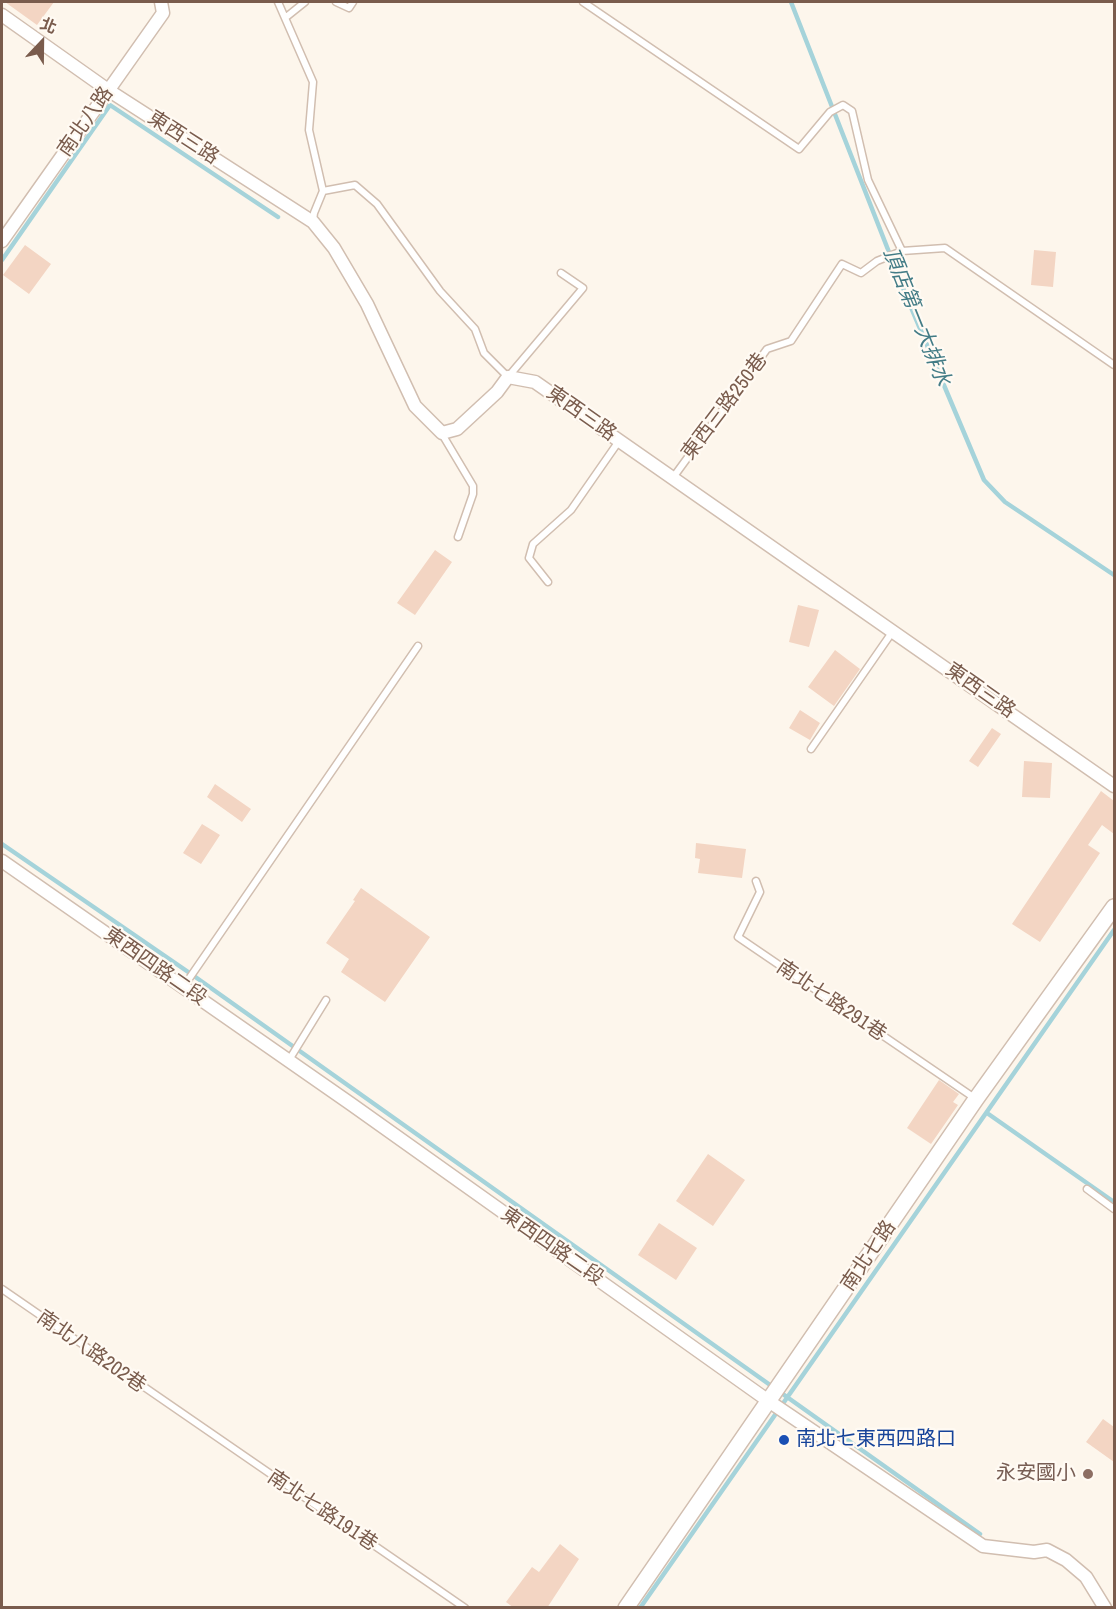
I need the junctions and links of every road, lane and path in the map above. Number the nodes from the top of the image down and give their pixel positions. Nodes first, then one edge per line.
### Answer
1 (161, 2) edge
2 (278, 2) edge
3 (305, 2) edge
4 (336, 2) edge
5 (353, 2) edge
6 (583, 2) edge
7 (2, 15) edge
8 (285, 18) junction
9 (108, 90) junction
10 (323, 191) junction
11 (313, 222) junction
12 (2, 241) edge
13 (902, 251) junction
14 (561, 273) dead end
15 (1114, 364) edge
16 (508, 377) junction
17 (442, 433) junction
18 (620, 441) junction
19 (671, 479) junction
20 (458, 537) dead end
21 (548, 582) dead end
22 (894, 630) junction
23 (418, 645) dead end
24 (811, 749) dead end
25 (1114, 786) edge
26 (2, 861) edge
27 (756, 881) dead end
28 (1114, 907) edge
29 (183, 986) junction
30 (326, 1000) dead end
31 (289, 1060) junction
32 (976, 1099) junction
33 (1087, 1189) dead end
34 (1114, 1209) edge
35 (2, 1289) edge
36 (770, 1402) junction
37 (180, 1414) joint
38 (465, 1608) edge
39 (626, 1608) edge
40 (1105, 1608) edge

1 - 9 street, 南北八路
2 - 8 lane
3 - 8 lane
4 - 5 lane
6 - 13 lane
7 - 9 street, 東西三路
8 - 10 lane
9 - 11 street, 東西三路
9 - 12 street, 南北八路
10 - 11 lane
10 - 16 lane
11 - 17 street, 東西三路
13 - 15 lane, 東西三路250巷
13 - 19 lane, 東西三路250巷
14 - 16 lane
16 - 17 street
16 - 18 street, 東西三路
17 - 20 lane
18 - 19 street, 東西三路
18 - 21 lane
19 - 22 street, 東西三路
22 - 24 lane
22 - 25 street, 東西三路
23 - 29 lane
26 - 29 street, 東西四路二段
27 - 32 lane, 南北七路291巷
28 - 32 street, 南北七路
29 - 31 street, 東西四路二段
30 - 31 lane
31 - 36 street, 東西四路二段
32 - 36 street, 南北七路
33 - 34 lane
35 - 37 lane, 南北八路202巷
36 - 39 street, 南北七路
36 - 40 street, 東西四路二段
37 - 38 lane, 南北七路191巷

